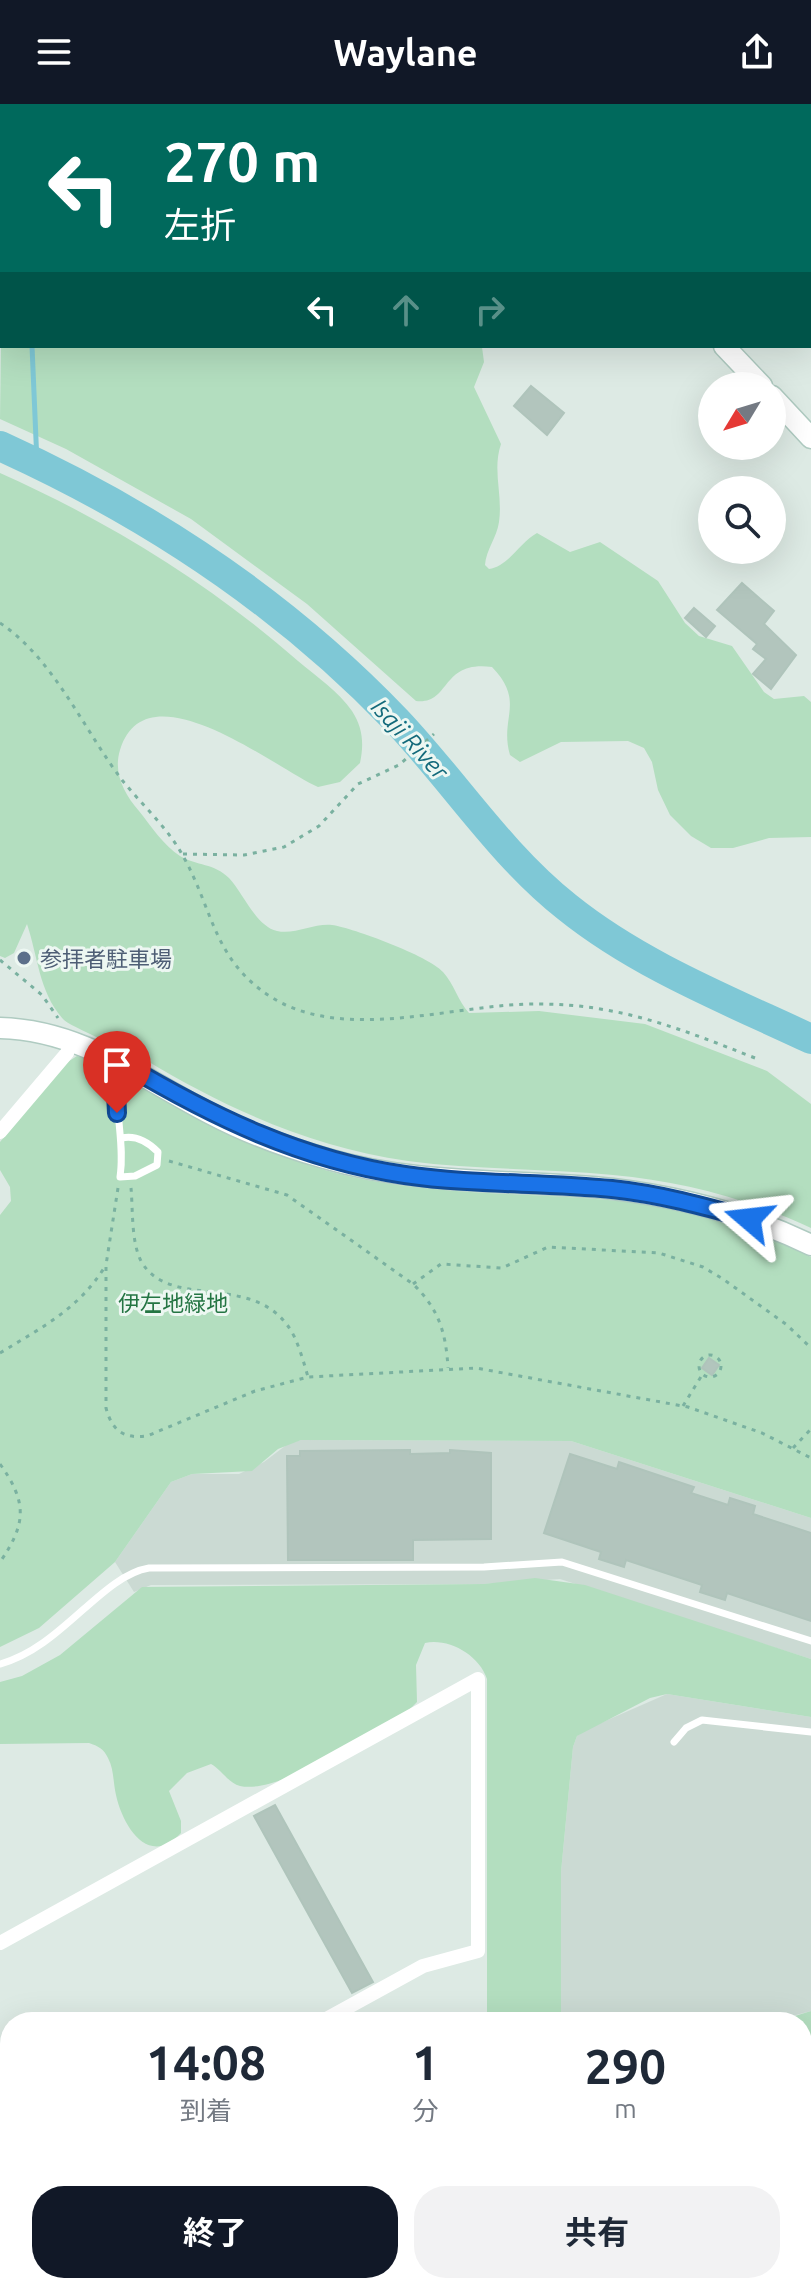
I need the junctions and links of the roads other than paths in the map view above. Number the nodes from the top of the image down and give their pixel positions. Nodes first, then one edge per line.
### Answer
1 (726, 348) edge
2 (749, 372) edge
3 (786, 411) edge
4 (811, 438) edge
5 (0, 1028) edge
6 (65, 1039) junction
7 (124, 1064) junction
8 (0, 1132) edge
9 (122, 1138) junction
10 (811, 1245) edge
11 (811, 1641) edge
12 (0, 1664) edge
13 (811, 1732) edge
14 (674, 1742) dead end
15 (0, 1943) edge
16 (339, 2012) edge

1 - 2 street
3 - 4 street
5 - 6 street
6 - 7 street
6 - 8 street
7 - 9 lane
7 - 10 street
9 - 9 lane
11 - 12 lane
13 - 14 lane
15 - 16 street

